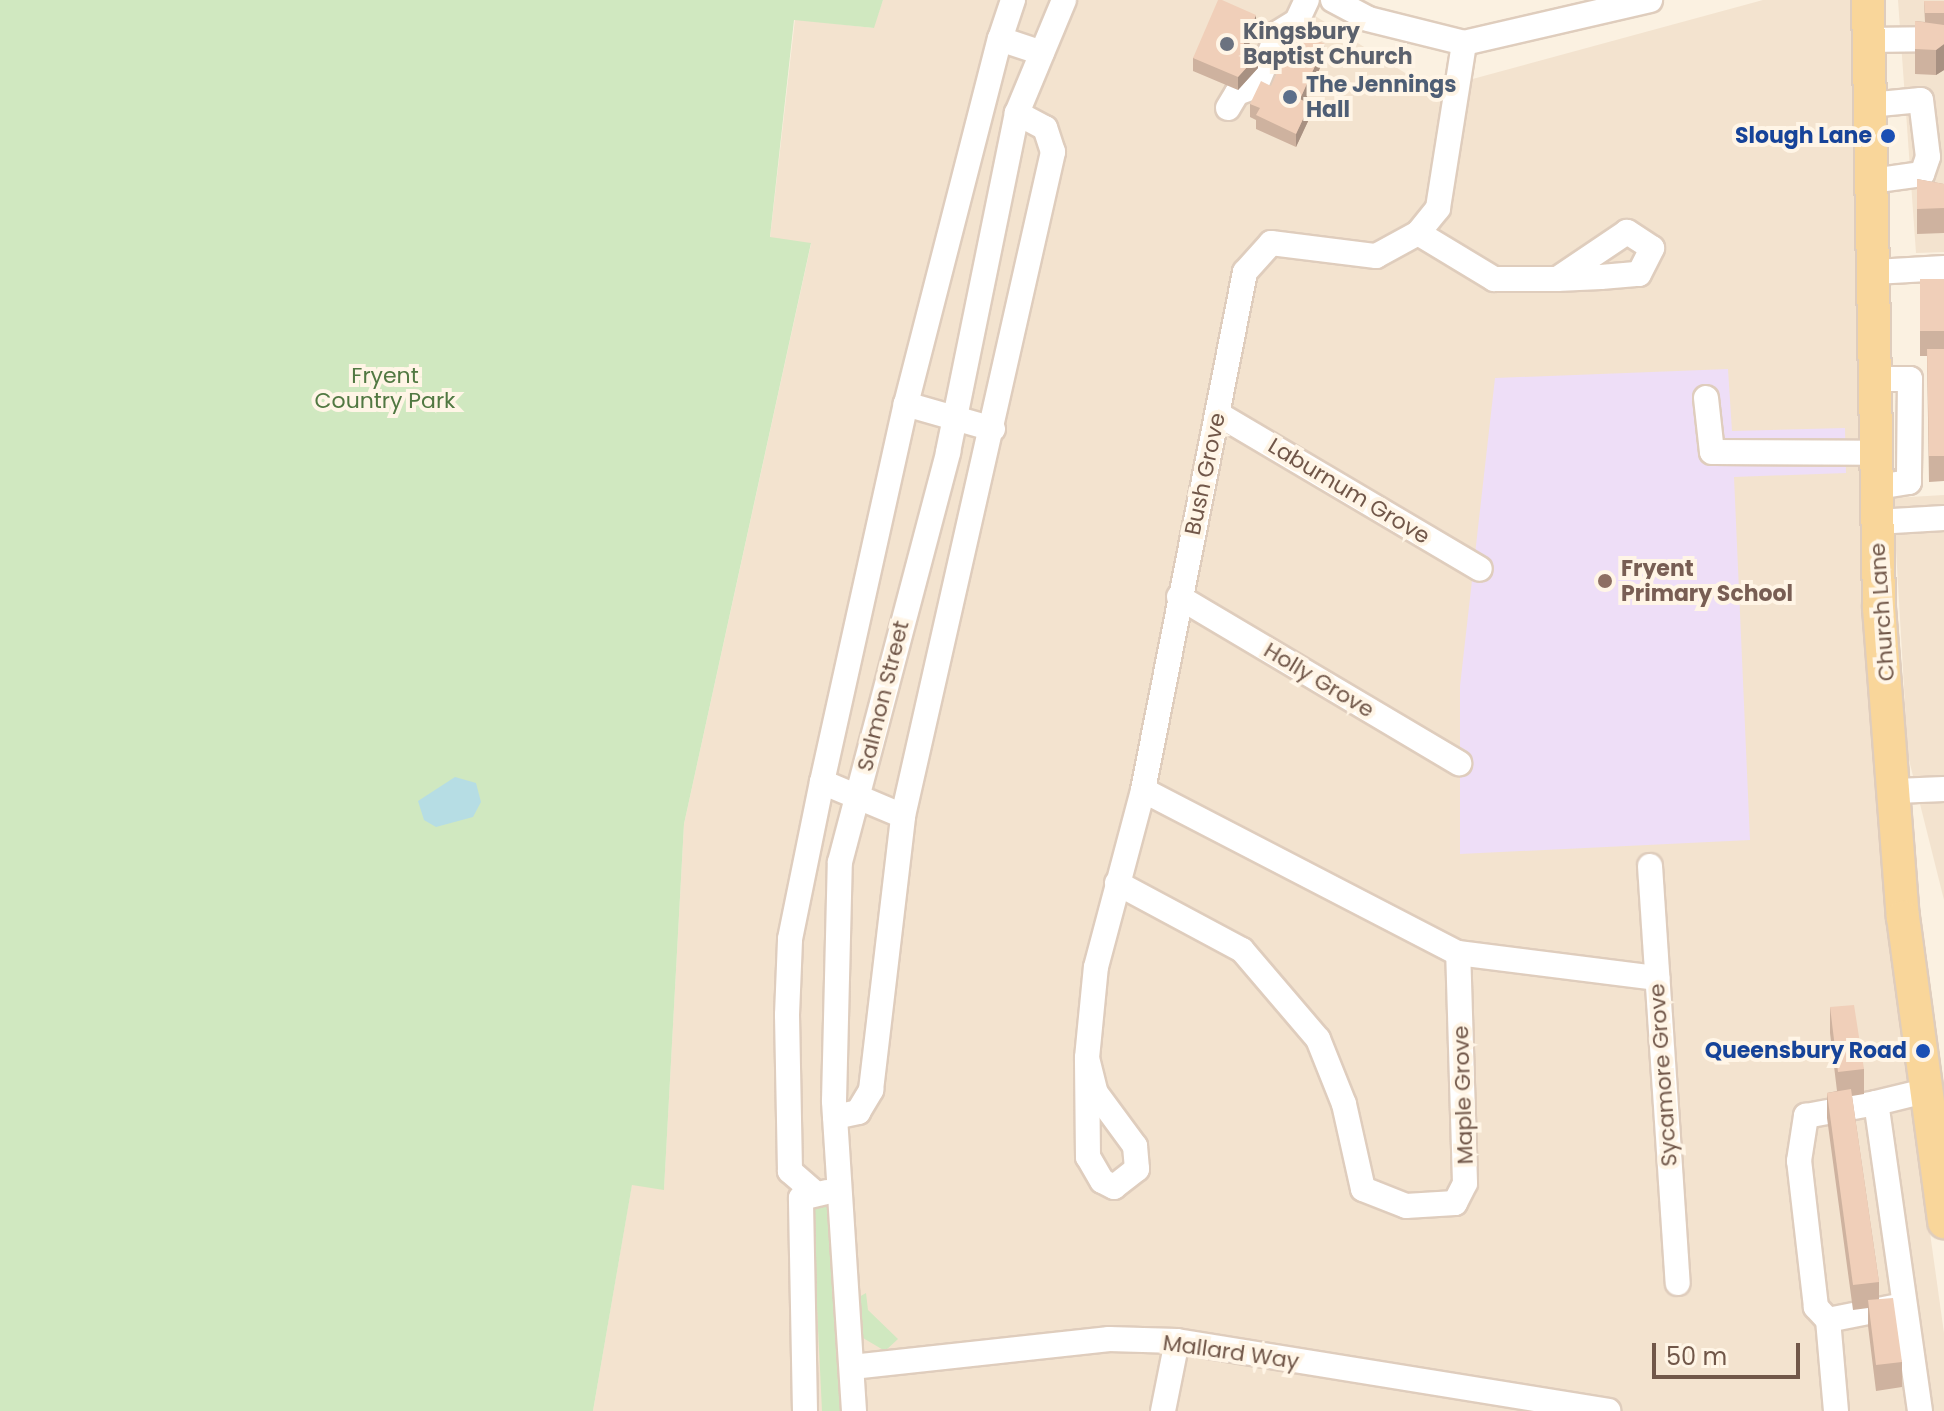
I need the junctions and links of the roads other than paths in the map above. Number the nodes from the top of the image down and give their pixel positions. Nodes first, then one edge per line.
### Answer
1 (1013, 0) edge
2 (1064, 0) edge
3 (1307, 0) edge
4 (1333, 0) edge
5 (1650, 0) edge
6 (1868, 0) edge
7 (1000, 39) junction
8 (1944, 39) edge
9 (1867, 40) junction
10 (1464, 43) junction
11 (1042, 53) junction
12 (1869, 105) junction
13 (1228, 108) dead end
14 (1017, 113) junction
15 (1872, 181) junction
16 (1418, 233) junction
17 (990, 252) junction
18 (1029, 259) junction
19 (1944, 268) edge
20 (1875, 272) junction
21 (1557, 279) dead end
22 (1876, 379) junction
23 (1706, 398) dead end
24 (906, 404) junction
25 (1218, 414) junction
26 (954, 419) junction
27 (993, 429) junction
28 (1876, 453) junction
29 (1876, 487) junction
30 (1944, 518) edge
31 (1876, 522) junction
32 (1480, 569) dead end
33 (1179, 597) junction
34 (1459, 763) dead end
35 (822, 782) junction
36 (1944, 789) edge
37 (1143, 790) junction
38 (1896, 791) junction
39 (857, 797) junction
40 (903, 816) junction
41 (1650, 866) dead end
42 (1117, 883) junction
43 (1458, 953) junction
44 (1657, 978) junction
45 (1932, 1056) edge
46 (1087, 1058) dead end
47 (1925, 1091) junction
48 (1876, 1103) junction
49 (835, 1117) junction
50 (814, 1192) junction
51 (843, 1193) junction
52 (1944, 1222) edge
53 (1678, 1283) dead end
54 (1902, 1305) junction
55 (1828, 1320) junction
56 (1177, 1341) junction
57 (852, 1367) junction
58 (1507, 1403) edge
59 (805, 1411) edge
60 (854, 1411) edge
61 (1163, 1411) edge
62 (1608, 1411) edge
63 (1836, 1411) edge
64 (1920, 1411) edge

1 - 7 street
2 - 11 street, Salmon Street
3 - 13 street
4 - 10 street
5 - 10 street
6 - 9 main road, Church Lane
7 - 11 street
7 - 24 street
8 - 9 street
9 - 12 main road, Church Lane
10 - 16 street, Bush Grove
11 - 14 street, Salmon Street
12 - 15 main road, Church Lane
12 - 15 street
14 - 17 street, Salmon Street
14 - 18 street
15 - 20 main road, Church Lane
16 - 21 street
16 - 25 street, Bush Grove
17 - 18 street
17 - 26 street, Salmon Street
18 - 27 street
19 - 20 street
20 - 22 main road, Church Lane
22 - 28 main road, Church Lane
22 - 29 street
23 - 28 street
24 - 26 street
24 - 35 street
25 - 32 street, Laburnum Grove
25 - 33 street, Bush Grove
26 - 27 street
26 - 39 street, Salmon Street
27 - 40 street
28 - 29 main road, Church Lane
29 - 31 main road, Church Lane
30 - 31 street
31 - 38 main road, Church Lane
33 - 34 street, Holly Grove
33 - 37 street, Bush Grove
35 - 39 street
35 - 50 street
36 - 38 street
37 - 42 street, Bush Grove
37 - 43 street
38 - 45 main road, Church Lane
39 - 40 street
39 - 49 street, Salmon Street
40 - 49 street
41 - 44 street, Sycamore Grove
42 - 43 street, Maple Grove
42 - 46 street, Bush Grove
43 - 44 street
44 - 53 street, Sycamore Grove
45 - 47 main road, Church Lane
47 - 48 street
47 - 52 main road, Church Lane
48 - 54 street
48 - 55 street
49 - 51 street, Salmon Street
50 - 51 street
50 - 59 street
51 - 57 street, Salmon Street
54 - 55 street
54 - 64 street
55 - 63 street
56 - 57 street, Mallard Way
56 - 58 street, Mallard Way
56 - 61 street
57 - 60 street, Salmon Street
58 - 62 street, Mallard Way

